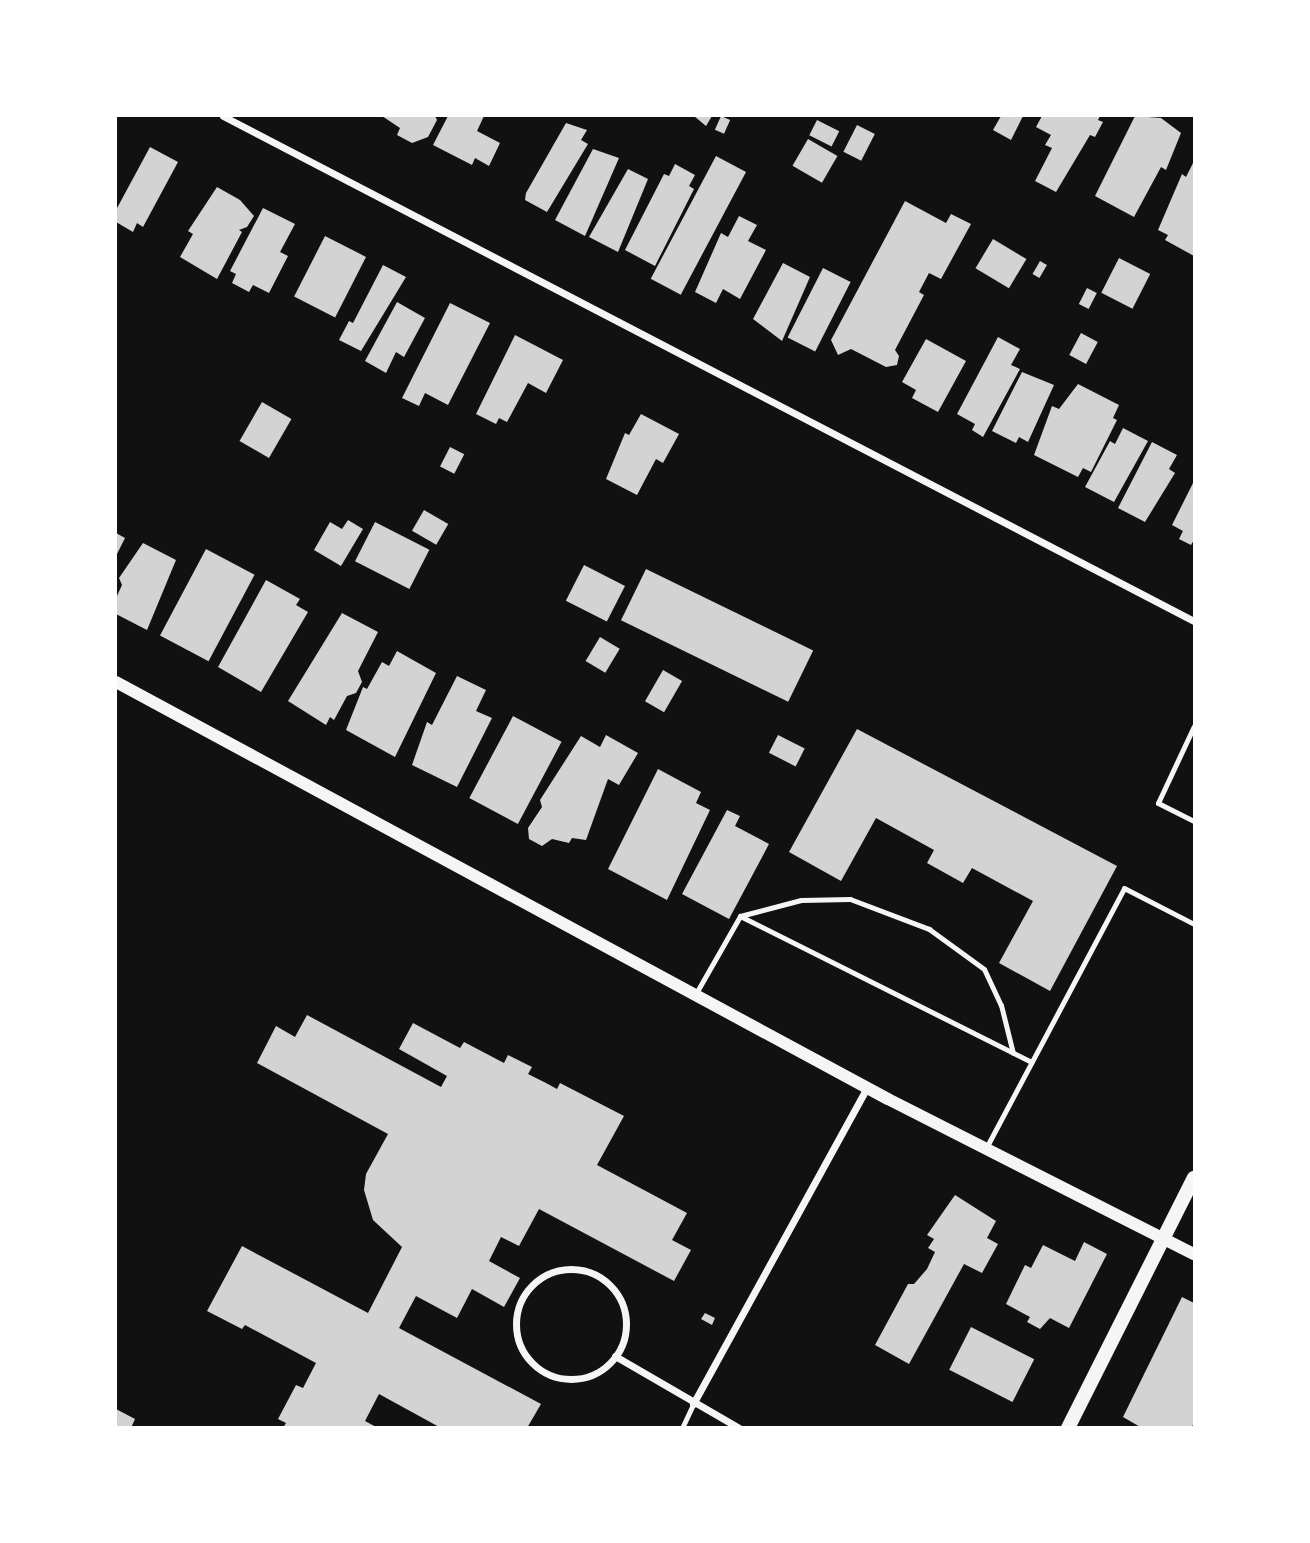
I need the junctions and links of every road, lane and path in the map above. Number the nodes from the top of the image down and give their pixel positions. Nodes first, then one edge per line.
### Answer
1 (223, 116) edge
2 (1195, 621) edge
3 (116, 682) edge
4 (1195, 726) edge
5 (1195, 821) edge
6 (740, 916) junction
7 (1195, 924) edge
8 (695, 995) junction
9 (1014, 1054) junction
10 (1031, 1062) junction
11 (867, 1087) junction
12 (986, 1148) junction
13 (1195, 1178) edge
14 (1164, 1238) junction
15 (1195, 1254) edge
16 (615, 1356) junction
17 (693, 1404) junction
18 (682, 1427) edge
19 (738, 1427) edge
20 (1068, 1427) edge

1 - 2 street
3 - 8 street
4 - 5 lane
6 - 8 lane
6 - 9 lane
6 - 9 lane
7 - 10 lane
8 - 11 street
9 - 10 lane
10 - 12 lane
11 - 12 street
11 - 17 street
12 - 14 street
13 - 14 main road
14 - 15 street
14 - 20 main road
16 - 16 street
16 - 17 street
17 - 18 lane
17 - 19 street

